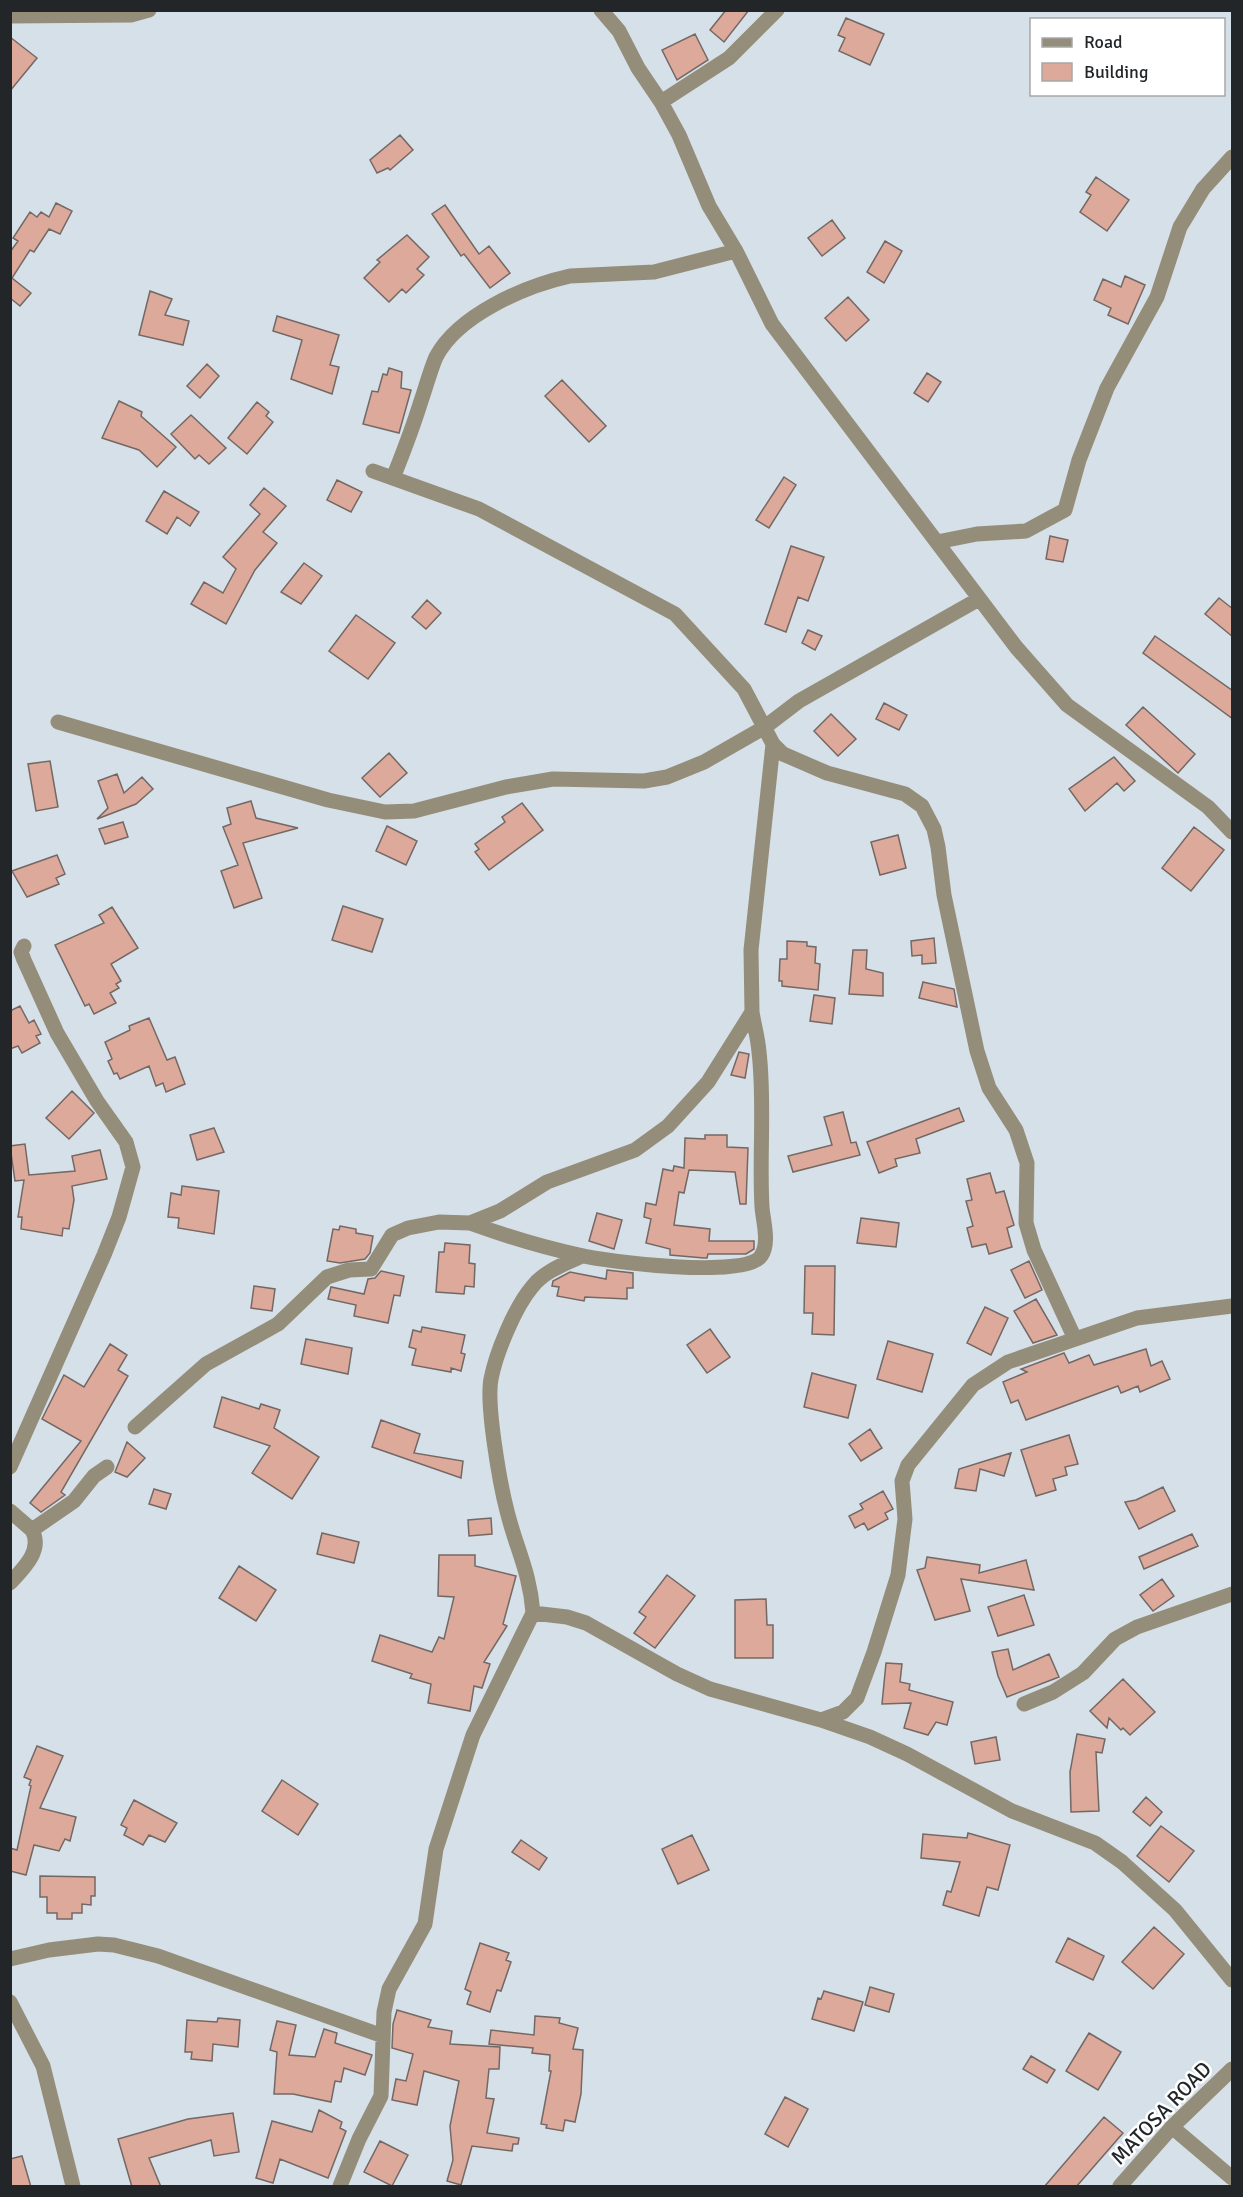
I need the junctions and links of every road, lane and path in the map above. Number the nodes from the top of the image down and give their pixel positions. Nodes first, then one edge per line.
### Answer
1 (149, 10) edge
2 (601, 10) edge
3 (777, 10) edge
4 (10, 16) edge
5 (661, 102) junction
6 (1233, 157) edge
7 (736, 251) junction
8 (373, 471) dead end
9 (393, 478) junction
10 (937, 542) junction
11 (979, 599) junction
12 (58, 722) dead end
13 (765, 727) junction
14 (773, 744) junction
15 (1233, 832) edge
16 (24, 946) dead end
17 (752, 1012) junction
18 (470, 1223) junction
19 (582, 1256) junction
20 (1233, 1306) edge
21 (1075, 1339) junction
22 (135, 1426) dead end
23 (10, 1467) edge
24 (107, 1467) dead end
25 (10, 1511) edge
26 (32, 1530) junction
27 (10, 1583) edge
28 (1233, 1594) edge
29 (533, 1612) junction
30 (1024, 1704) dead end
31 (821, 1720) junction
32 (10, 1959) edge
33 (1233, 1980) edge
34 (10, 2002) edge
35 (383, 2036) junction
36 (1233, 2069) edge
37 (1172, 2127) junction
38 (1233, 2178) edge
39 (73, 2187) edge
40 (340, 2187) edge
41 (1120, 2187) edge

1 - 4 street
2 - 5 street
3 - 5 street
5 - 7 street
6 - 10 street
7 - 9 street
7 - 10 street
8 - 9 street
9 - 13 street
10 - 11 street
11 - 13 street
11 - 15 street
12 - 13 street
13 - 14 street
14 - 17 street
14 - 21 street
16 - 23 street
17 - 18 street
17 - 19 street
18 - 19 street
18 - 22 street
19 - 29 street
20 - 21 street
21 - 31 street
24 - 26 street
25 - 26 street
26 - 27 street
28 - 30 street
29 - 31 street
29 - 35 street
31 - 33 street
32 - 35 street
34 - 39 street
35 - 40 street
36 - 37 street, MATOSA ROAD
37 - 38 street
37 - 41 street, MATOSA ROAD

